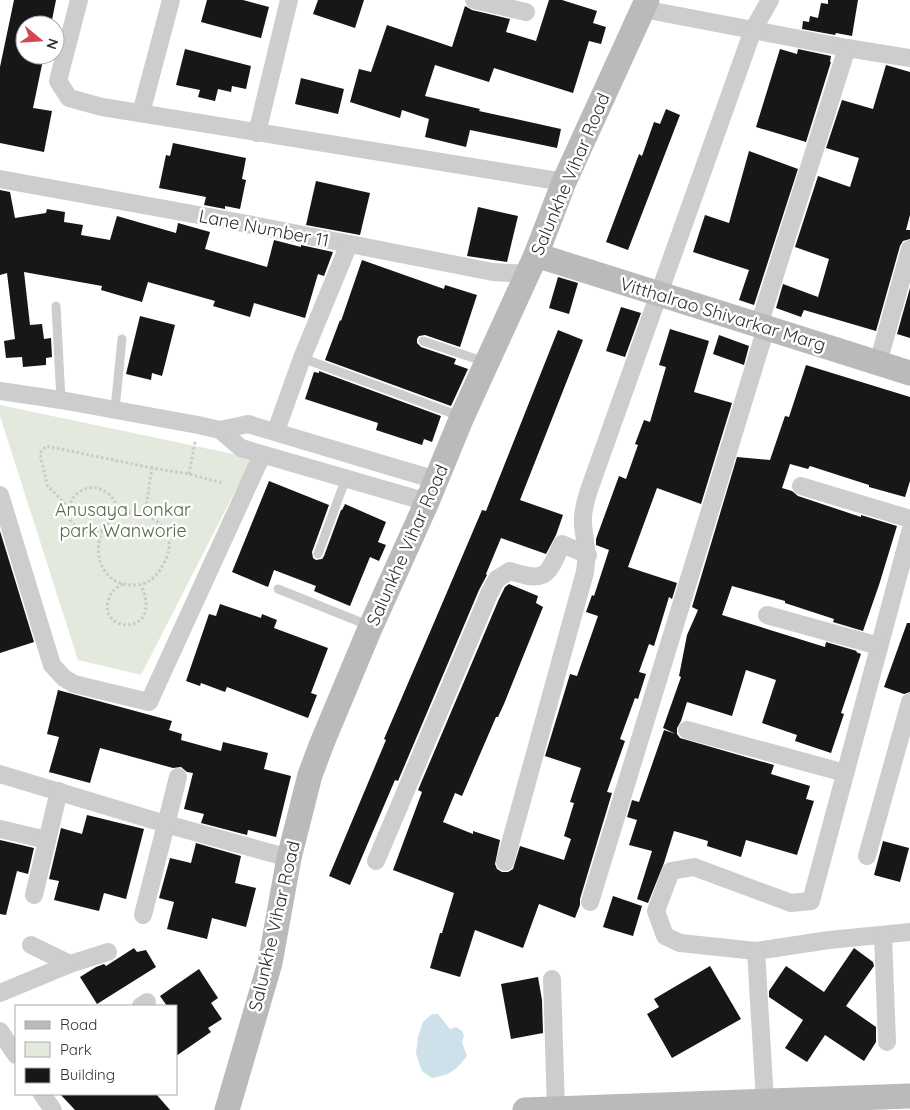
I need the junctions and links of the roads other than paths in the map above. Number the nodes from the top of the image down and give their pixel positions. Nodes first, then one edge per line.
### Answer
1 (79, 0) edge
2 (170, 0) edge
3 (289, 0) edge
4 (474, 0) edge
5 (770, 0) edge
6 (645, 4) edge
7 (526, 12) dead end
8 (753, 30) junction
9 (847, 48) junction
10 (910, 58) edge
11 (140, 113) junction
12 (257, 133) junction
13 (0, 180) edge
14 (564, 182) junction
15 (349, 244) junction
16 (910, 249) edge
17 (532, 265) junction
18 (660, 294) junction
19 (56, 306) dead end
20 (763, 326) junction
21 (122, 339) dead end
22 (423, 341) dead end
23 (302, 358) junction
24 (487, 362) junction
25 (878, 362) junction
26 (910, 373) edge
27 (0, 391) edge
28 (61, 400) junction
29 (116, 409) junction
30 (462, 417) junction
31 (220, 430) junction
32 (276, 432) junction
33 (262, 454) junction
34 (346, 478) junction
35 (801, 486) dead end
36 (431, 491) junction
37 (0, 495) edge
38 (910, 519) edge
39 (910, 532) edge
40 (318, 554) dead end
41 (588, 556) junction
42 (278, 589) dead end
43 (767, 615) dead end
44 (371, 626) junction
45 (879, 646) junction
46 (910, 702) edge
47 (687, 730) dead end
48 (845, 773) junction
49 (0, 774) edge
50 (178, 778) dead end
51 (59, 791) junction
52 (166, 824) junction
53 (0, 829) edge
54 (47, 840) junction
55 (867, 856) dead end
56 (289, 858) junction
57 (376, 861) dead end
58 (505, 862) dead end
59 (34, 895) dead end
60 (590, 902) dead end
61 (143, 915) dead end
62 (910, 932) edge
63 (884, 935) junction
64 (31, 945) dead end
65 (756, 951) junction
66 (108, 952) dead end
67 (70, 964) junction
68 (552, 980) dead end
69 (0, 993) edge
70 (0, 1031) edge
71 (888, 1042) dead end
72 (15, 1054) edge
73 (43, 1095) edge
74 (910, 1096) edge
75 (765, 1101) junction
76 (556, 1109) junction
77 (53, 1110) edge
78 (227, 1110) edge
79 (525, 1110) edge

1 - 11 street
2 - 11 street
3 - 12 street
4 - 7 street
5 - 8 street
6 - 8 street
6 - 14 street, Salunkhe Vihar Road
8 - 9 street
8 - 18 street
9 - 10 street
9 - 20 street
11 - 12 street
12 - 14 street
13 - 15 street, Lane Number 11
14 - 17 street, Salunkhe Vihar Road
15 - 17 street, Lane Number 11
15 - 23 street
16 - 25 street
17 - 18 street, Vitthalrao Shivarkar Marg
17 - 24 street, Salunkhe Vihar Road
18 - 20 street, Vitthalrao Shivarkar Marg
18 - 41 street
19 - 28 lane
20 - 25 street, Vitthalrao Shivarkar Marg
20 - 60 street
21 - 29 lane
22 - 24 lane
23 - 30 lane
23 - 32 street
24 - 30 street, Salunkhe Vihar Road
25 - 26 street, Vitthalrao Shivarkar Marg
27 - 28 street
28 - 29 street
29 - 31 street
30 - 36 street, Salunkhe Vihar Road
31 - 32 street
31 - 33 street
32 - 36 street
33 - 34 street
33 - 37 street
34 - 36 street
34 - 40 lane
35 - 38 street
36 - 44 street, Salunkhe Vihar Road
39 - 45 street
41 - 57 street
41 - 58 street
42 - 44 lane
43 - 45 street
44 - 56 street, Salunkhe Vihar Road
45 - 48 street
46 - 55 street
47 - 48 street
48 - 65 street
49 - 51 street
50 - 52 street
51 - 52 street
51 - 54 street
52 - 56 street
52 - 61 street
53 - 54 street
54 - 59 street
56 - 78 street, Salunkhe Vihar Road
62 - 63 street
63 - 65 street
63 - 71 street
64 - 67 street
65 - 75 street
66 - 67 street
67 - 69 street
68 - 76 street
70 - 72 street
73 - 77 street
74 - 75 street
75 - 76 street
76 - 79 street

